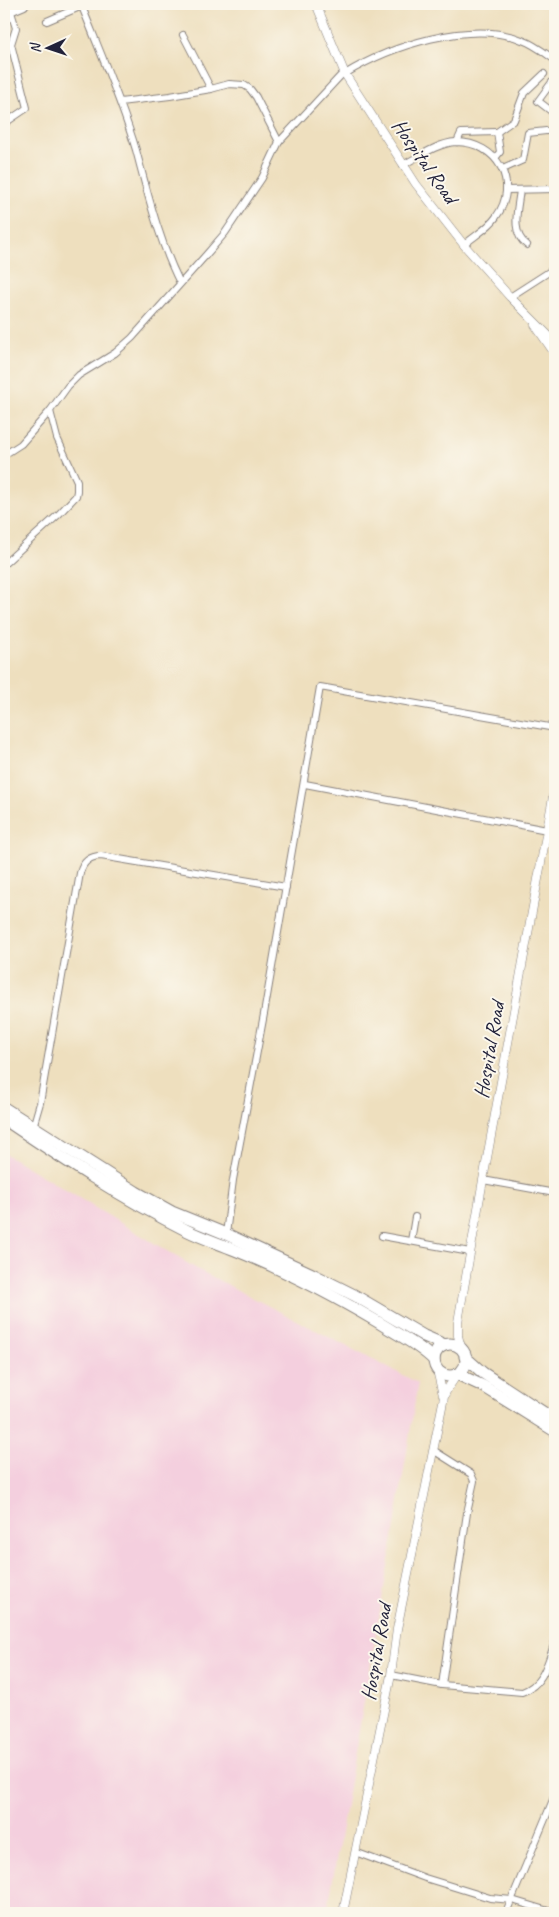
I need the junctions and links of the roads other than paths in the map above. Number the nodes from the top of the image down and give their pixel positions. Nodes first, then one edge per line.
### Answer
1 (23, 4) edge
2 (316, 4) edge
3 (82, 5) edge
4 (7, 11) edge
5 (47, 21) dead end
6 (183, 35) dead end
7 (555, 60) edge
8 (345, 73) junction
9 (544, 74) dead end
10 (552, 82) dead end
11 (211, 89) junction
12 (120, 102) junction
13 (555, 114) edge
14 (8, 121) dead end
15 (555, 130) edge
16 (497, 132) junction
17 (279, 142) junction
18 (457, 142) junction
19 (496, 157) junction
20 (403, 165) junction
21 (503, 169) junction
22 (555, 189) edge
23 (506, 190) junction
24 (520, 190) junction
25 (464, 245) junction
26 (527, 245) dead end
27 (555, 268) edge
28 (180, 283) junction
29 (510, 297) junction
30 (533, 321) junction
31 (555, 342) edge
32 (555, 354) edge
33 (50, 411) junction
34 (4, 455) edge
35 (4, 564) edge
36 (555, 728) edge
37 (305, 784) junction
38 (555, 786) edge
39 (547, 830) junction
40 (286, 887) junction
41 (4, 1108) edge
42 (4, 1120) edge
43 (34, 1127) junction
44 (483, 1180) junction
45 (555, 1193) edge
46 (415, 1217) dead end
47 (226, 1234) junction
48 (382, 1236) dead end
49 (411, 1242) junction
50 (470, 1252) junction
51 (458, 1322) junction
52 (445, 1345) junction
53 (464, 1354) junction
54 (436, 1365) junction
55 (456, 1377) junction
56 (444, 1397) junction
57 (555, 1420) edge
58 (555, 1431) edge
59 (433, 1450) junction
60 (555, 1642) edge
61 (391, 1676) junction
62 (442, 1685) junction
63 (554, 1800) edge
64 (355, 1852) junction
65 (512, 1900) junction
66 (343, 1913) edge
67 (506, 1913) edge
68 (555, 1913) edge

1 - 4 highway
2 - 8 street, Hospital Road
3 - 5 street
3 - 12 street
4 - 14 street
6 - 11 street
7 - 8 street
8 - 17 street
8 - 20 street, Hospital Road
9 - 16 street
10 - 13 street
11 - 12 street
11 - 17 street
12 - 28 street
15 - 21 street
16 - 18 street
16 - 19 street
17 - 28 street
18 - 19 street
18 - 20 street
19 - 21 street
20 - 25 street, Hospital Road
21 - 23 street
22 - 24 street
23 - 24 street
23 - 25 street
24 - 26 street
25 - 29 street, Hospital Road
27 - 29 street
28 - 33 street
29 - 30 street, Hospital Road
30 - 31 street
30 - 32 street
33 - 34 street
33 - 35 street
36 - 37 street
37 - 39 street
37 - 40 street
38 - 39 street, Hospital Road
39 - 44 street, Hospital Road
40 - 43 street
40 - 47 street
41 - 43 highway
42 - 54 highway
43 - 47 highway
44 - 45 street
44 - 50 street, Hospital Road
46 - 49 street
47 - 52 highway
48 - 49 street
49 - 50 street
50 - 51 street, Hospital Road
51 - 52 street
51 - 53 street
52 - 53 highway
52 - 54 highway
53 - 55 highway
53 - 57 highway
54 - 55 highway
54 - 56 street
55 - 56 street
55 - 58 highway
56 - 59 street, Hospital Road
59 - 61 street, Hospital Road
59 - 62 street
60 - 62 street
61 - 62 street
61 - 64 street, Hospital Road
63 - 65 street
64 - 65 street
64 - 66 street, Hospital Road
65 - 67 street
65 - 68 street

